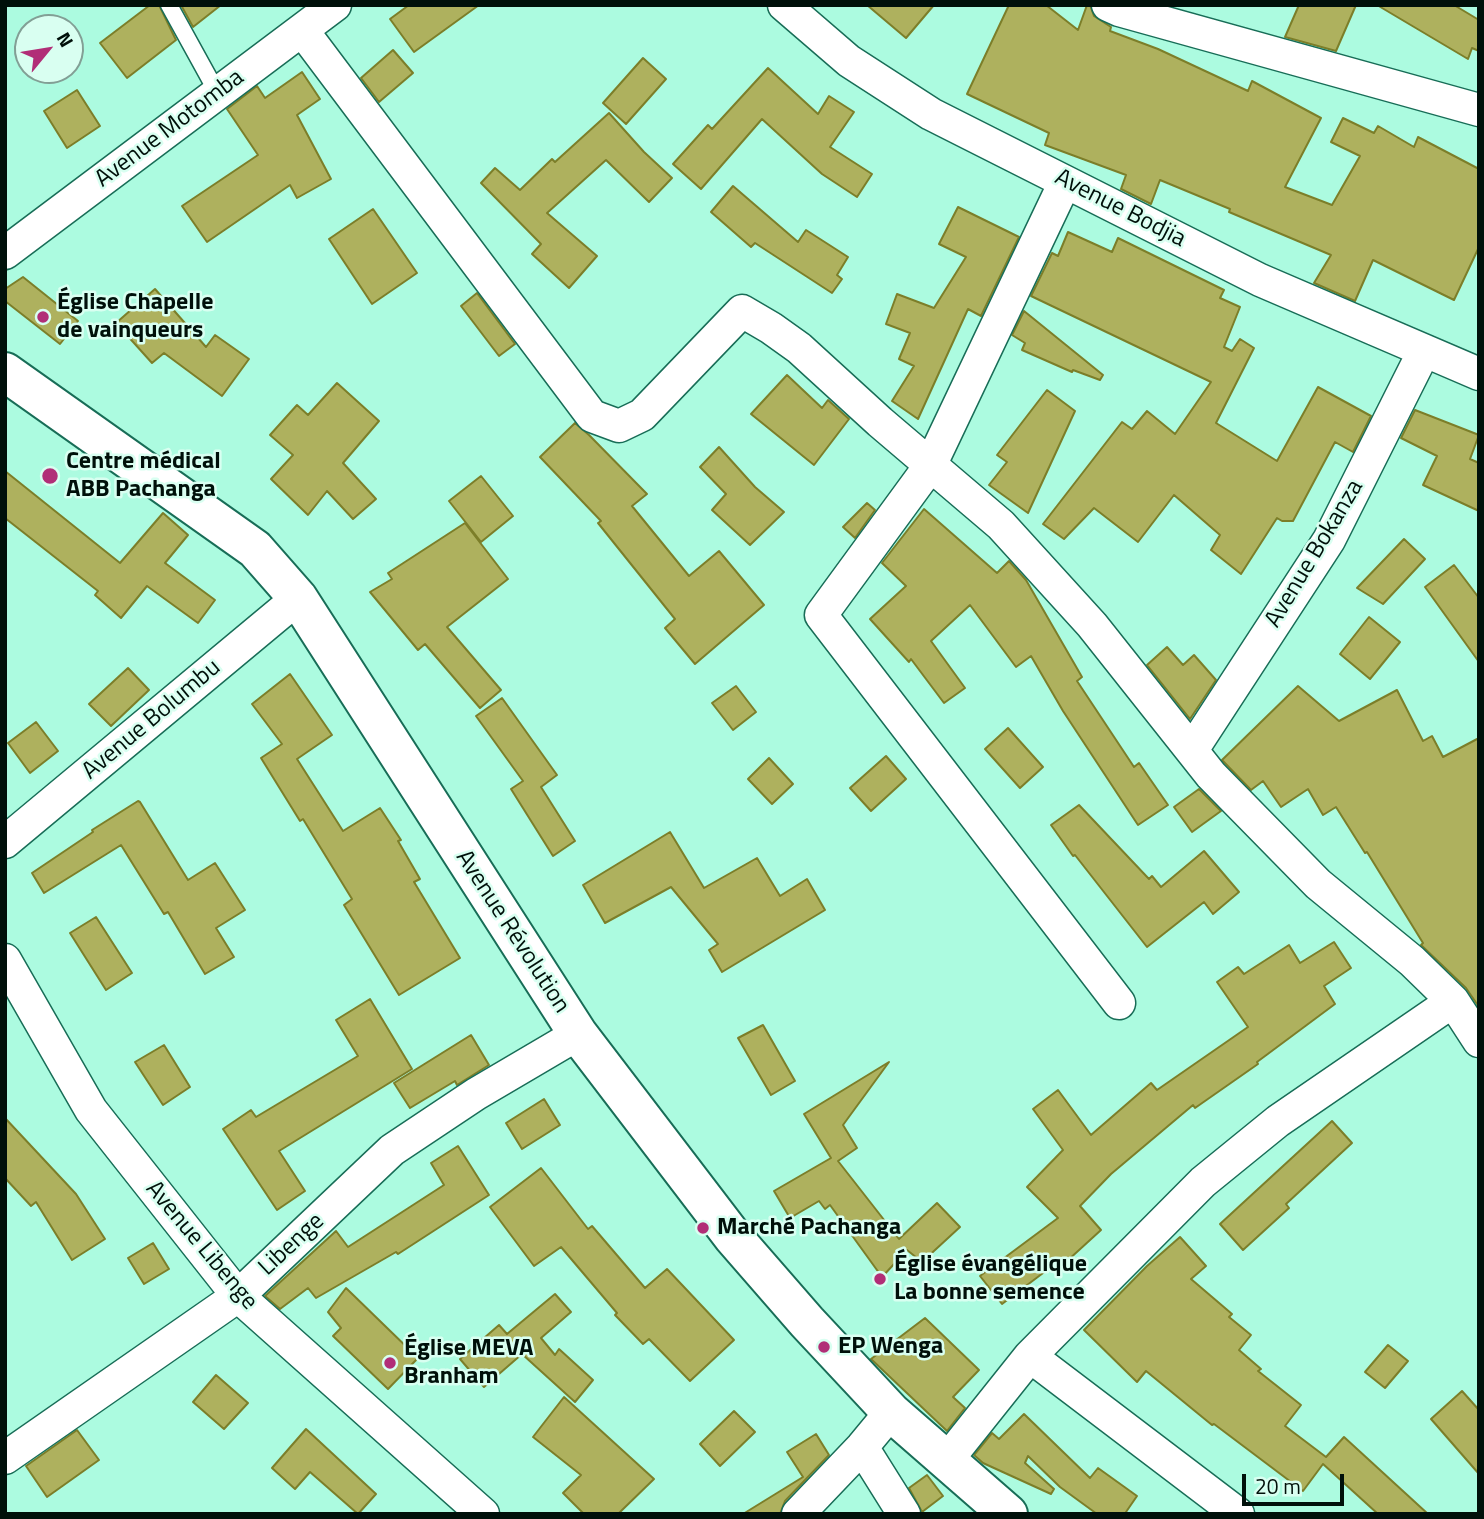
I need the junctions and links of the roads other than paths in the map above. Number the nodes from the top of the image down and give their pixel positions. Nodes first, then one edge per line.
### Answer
1 (169, 5) edge
2 (335, 5) edge
3 (784, 5) edge
4 (1108, 5) edge
5 (303, 30) junction
6 (218, 94) junction
7 (1479, 110) edge
8 (1065, 182) junction
9 (5, 253) edge
10 (1424, 351) junction
11 (5, 372) edge
12 (1479, 374) edge
13 (930, 466) junction
14 (298, 598) junction
15 (1192, 751) junction
16 (5, 842) edge
17 (5, 960) edge
18 (1453, 1001) junction
19 (1119, 1003) dead end
20 (578, 1034) junction
21 (1479, 1041) edge
22 (238, 1296) junction
23 (1030, 1356) junction
24 (891, 1412) junction
25 (862, 1447) junction
26 (5, 1458) edge
27 (947, 1460) junction
28 (482, 1514) edge
29 (798, 1514) edge
30 (904, 1514) edge
31 (1009, 1514) edge
32 (1238, 1514) edge

1 - 6 lane
2 - 5 street, Avenue Motomba
3 - 8 street, Avenue Bodjia
4 - 7 street
5 - 6 street, Avenue Motomba
5 - 13 street
6 - 9 street, Avenue Motomba
8 - 10 street, Avenue Bodjia
8 - 13 street
10 - 12 street, Avenue Bodjia
10 - 15 street, Avenue Bokanza
11 - 14 street, Avenue Révolution
13 - 15 street
13 - 19 street
14 - 16 street, Avenue Bolumbu
14 - 20 street, Avenue Révolution
15 - 18 street
17 - 22 street, Avenue Libenge
18 - 21 street
18 - 23 street
20 - 22 street, Libenge
20 - 24 street, Avenue Révolution
22 - 26 street, Libenge
22 - 28 street, Avenue Libenge
23 - 27 street
23 - 32 street
24 - 25 street
24 - 27 street, Avenue Révolution
25 - 29 street
25 - 30 street
27 - 31 street, Avenue Révolution

